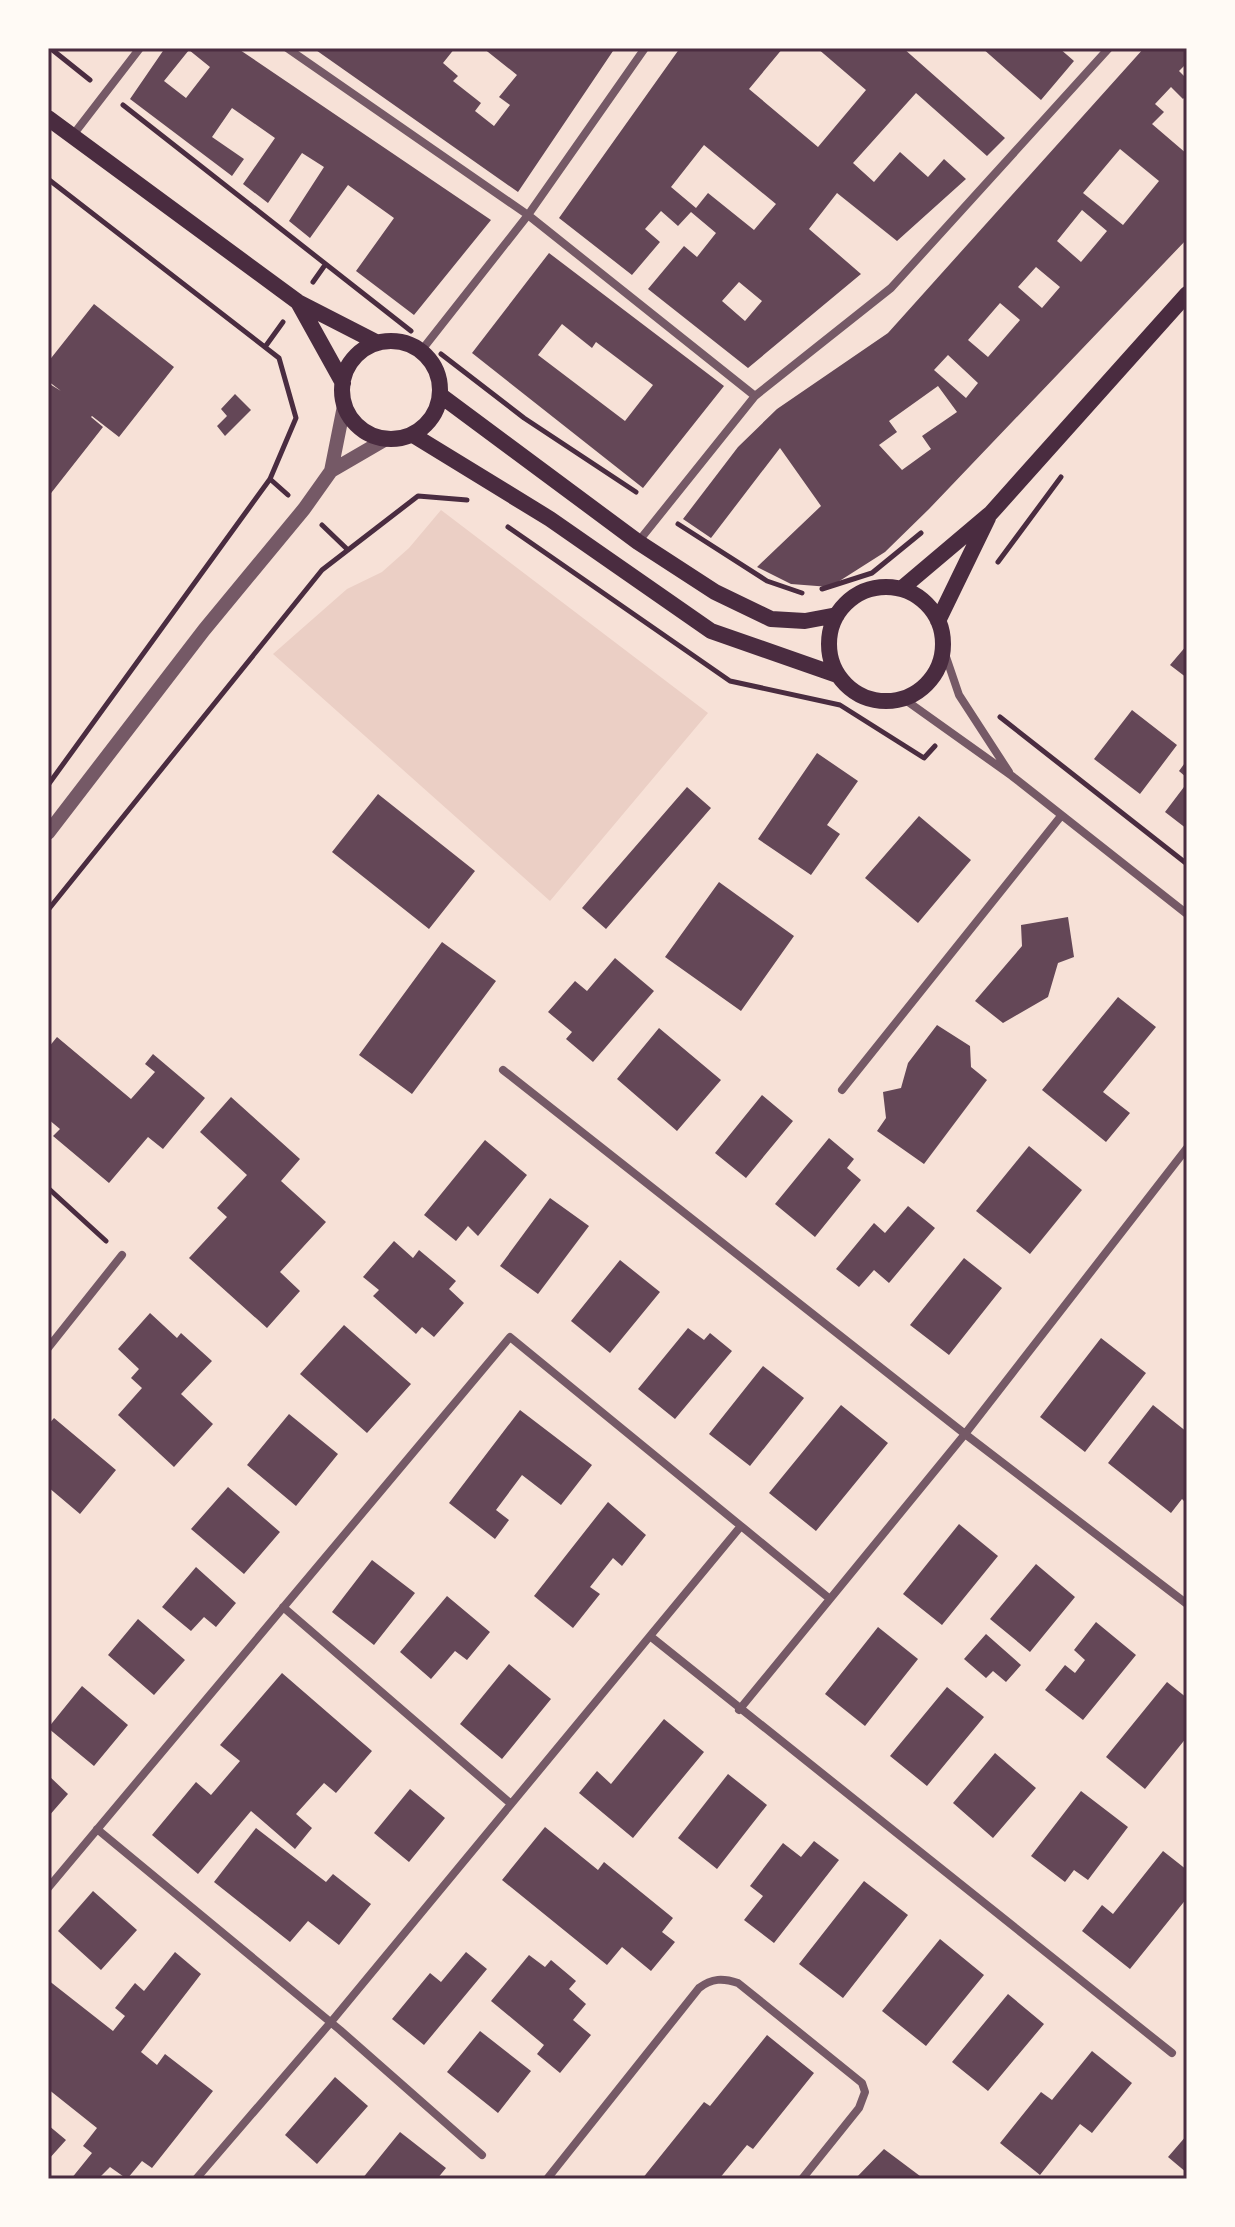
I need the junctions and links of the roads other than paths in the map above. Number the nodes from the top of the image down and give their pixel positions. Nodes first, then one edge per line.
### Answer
1 (140, 48) edge
2 (287, 48) edge
3 (645, 48) edge
4 (1109, 48) edge
5 (48, 118) edge
6 (73, 135) junction
7 (528, 215) junction
8 (1187, 294) edge
9 (298, 302) junction
10 (378, 343) junction
11 (421, 351) junction
12 (343, 383) junction
13 (440, 395) junction
14 (755, 396) junction
15 (344, 406) junction
16 (413, 435) junction
17 (386, 439) junction
18 (331, 471) junction
19 (991, 513) junction
20 (638, 542) junction
21 (901, 589) junction
22 (837, 615) junction
23 (938, 621) junction
24 (943, 648) junction
25 (837, 675) junction
26 (904, 699) junction
27 (1012, 776) junction
28 (1061, 816) junction
29 (48, 833) edge
30 (1187, 914) edge
31 (503, 1070) dead end
32 (842, 1090) dead end
33 (1187, 1148) edge
34 (122, 1255) road end
35 (48, 1348) edge
36 (965, 1434) junction
37 (741, 1526) junction
38 (830, 1599) junction
39 (1187, 1604) edge
40 (283, 1607) junction
41 (650, 1636) junction
42 (739, 1710) junction
43 (510, 1803) junction
44 (97, 1829) junction
45 (48, 1888) edge
46 (331, 2022) junction
47 (1172, 2053) dead end
48 (482, 2155) dead end
49 (196, 2179) edge
50 (547, 2179) edge
51 (802, 2179) edge

1 - 6 street
2 - 7 street
3 - 7 street
4 - 14 street
5 - 6 main road
6 - 9 main road
7 - 11 street
7 - 14 street
8 - 19 main road
9 - 10 main road
9 - 12 main road
10 - 11 main road
10 - 12 main road
11 - 13 main road
12 - 15 main road
13 - 16 main road
13 - 20 main road
14 - 20 street
15 - 17 main road
15 - 18 street
16 - 17 main road
16 - 25 main road
17 - 18 street
18 - 29 street
19 - 21 main road
19 - 23 main road
20 - 22 main road
21 - 22 main road
21 - 23 main road
22 - 25 main road
23 - 24 main road
24 - 26 main road
24 - 27 street
25 - 26 main road
26 - 27 street
27 - 28 street
28 - 30 street
28 - 32 street
31 - 36 street
33 - 36 street
34 - 35 street
36 - 38 street
36 - 39 street
37 - 38 street
37 - 40 street
37 - 41 street
38 - 42 street
40 - 43 street
40 - 44 street
41 - 42 street
41 - 43 street
42 - 47 street
43 - 46 street
44 - 45 street
44 - 46 street
46 - 48 street
46 - 49 street
50 - 51 street

